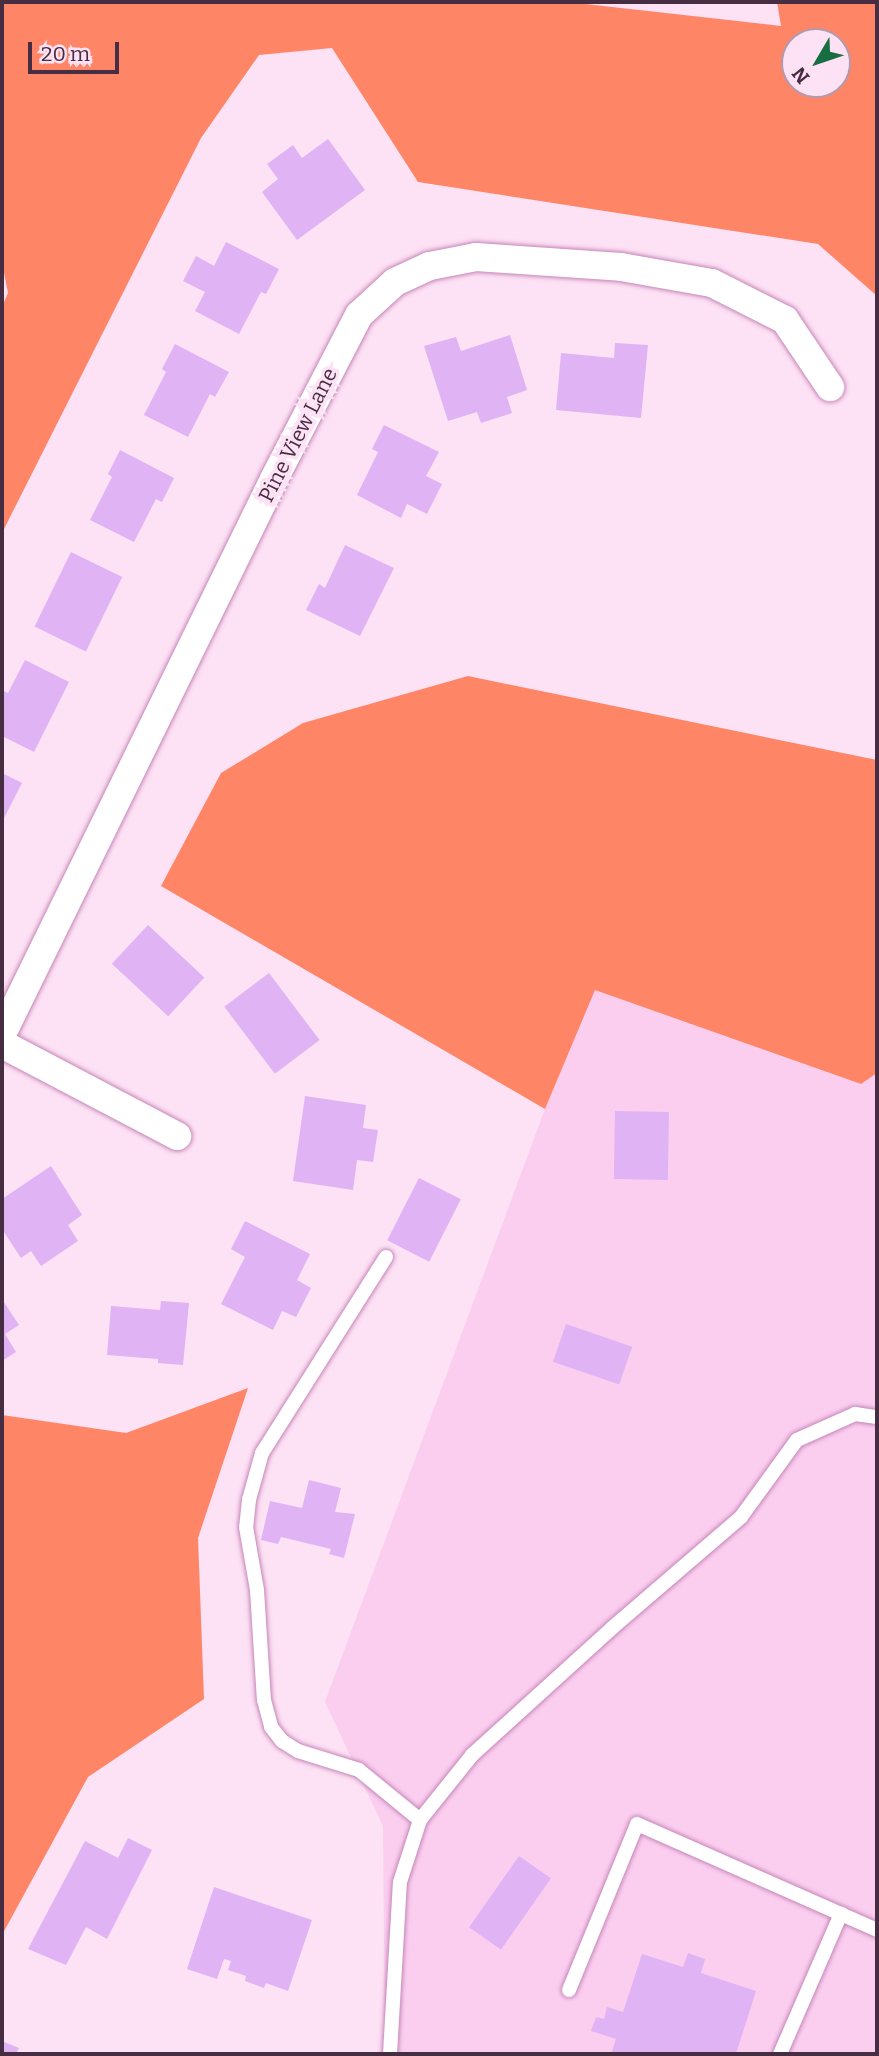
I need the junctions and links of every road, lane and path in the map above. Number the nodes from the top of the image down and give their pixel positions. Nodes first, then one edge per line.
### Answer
1 (830, 387) dead end
2 (2, 1034) edge
3 (2, 1044) edge
4 (177, 1136) dead end
5 (386, 1257) dead end
6 (877, 1417) edge
7 (420, 1820) junction
8 (841, 1914) junction
9 (877, 1930) edge
10 (569, 1990) dead end
11 (390, 2054) edge
12 (780, 2054) edge

1 - 2 street, Pine View Lane
3 - 4 street
5 - 7 lane
6 - 7 lane
7 - 11 lane
8 - 9 lane
8 - 10 lane
8 - 12 lane

